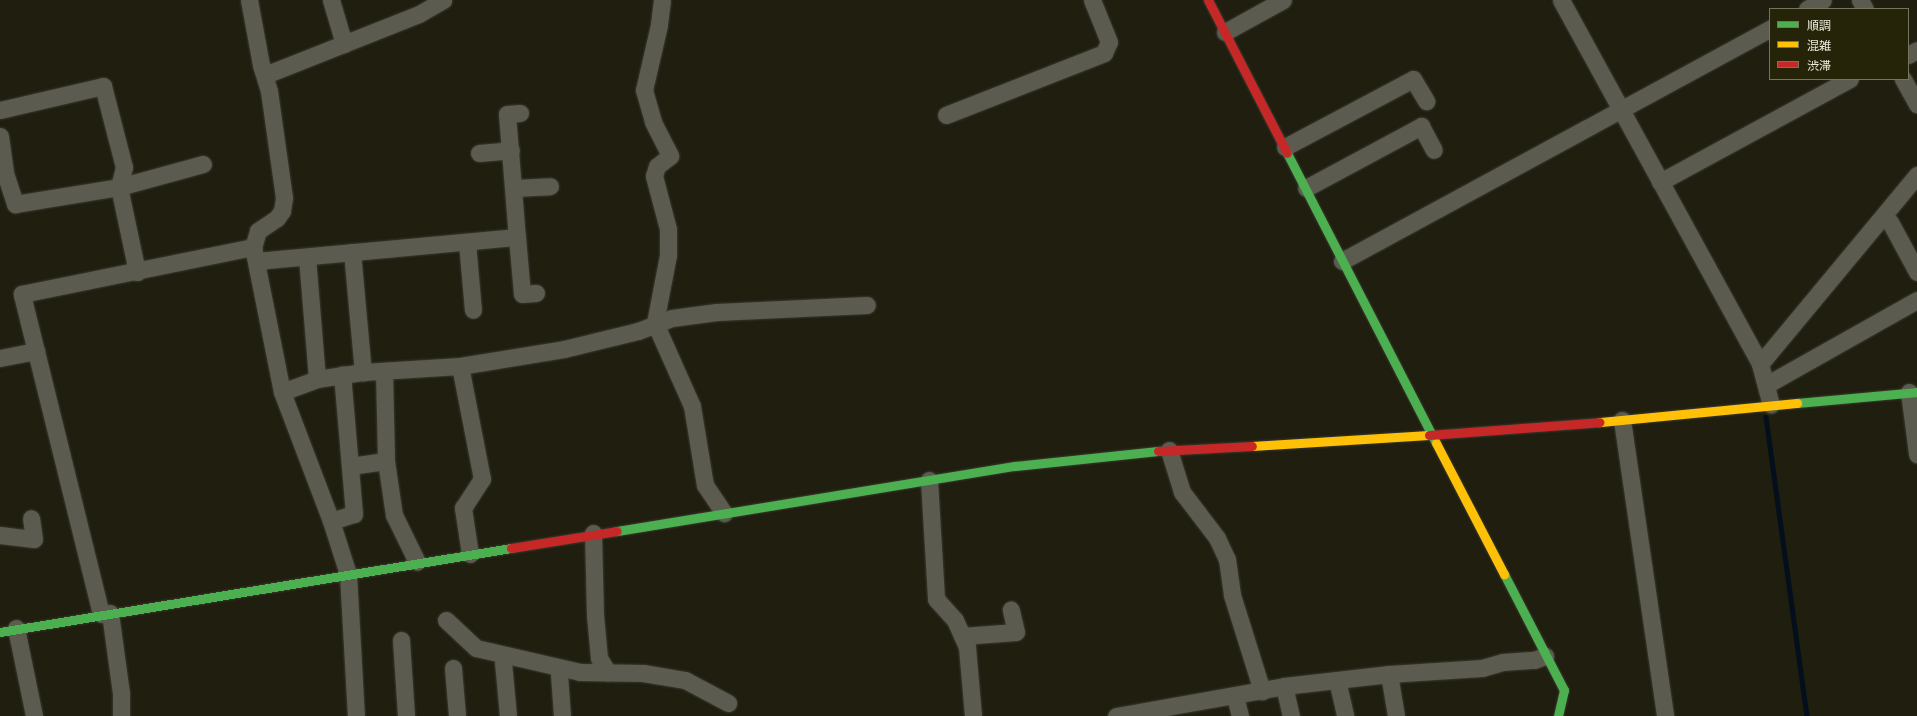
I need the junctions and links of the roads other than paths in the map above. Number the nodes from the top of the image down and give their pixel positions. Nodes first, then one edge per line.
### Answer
1 (250, 0) edge
2 (331, 0) edge
3 (443, 0) edge
4 (662, 0) edge
5 (1092, 0) edge
6 (1208, 0) edge
7 (1283, 0) edge
8 (1561, 0) edge
9 (1823, 0) edge
10 (1809, 8) edge
11 (1769, 30) edge
12 (1225, 32) junction
13 (344, 44) junction
14 (265, 75) junction
15 (1848, 80) edge
16 (1904, 80) edge
17 (1426, 101) dead end
18 (1917, 104) edge
19 (0, 110) edge
20 (1621, 110) junction
21 (520, 113) dead end
22 (946, 115) dead end
23 (0, 136) edge
24 (1285, 147) junction
25 (510, 150) junction
26 (1434, 150) dead end
27 (479, 153) dead end
28 (2, 163) edge
29 (203, 164) dead end
30 (1917, 175) edge
31 (1660, 182) junction
32 (550, 186) dead end
33 (119, 187) junction
34 (514, 188) junction
35 (1306, 188) junction
36 (1890, 222) dead end
37 (517, 237) junction
38 (467, 242) junction
39 (352, 252) junction
40 (255, 254) junction
41 (307, 257) junction
42 (1342, 261) junction
43 (137, 272) junction
44 (1917, 272) edge
45 (536, 293) dead end
46 (1917, 300) edge
47 (867, 305) dead end
48 (473, 310) dead end
49 (655, 323) junction
50 (36, 351) junction
51 (0, 358) edge
52 (1760, 364) junction
53 (460, 366) junction
54 (384, 371) junction
55 (363, 372) junction
56 (342, 375) junction
57 (317, 378) junction
58 (1766, 384) junction
59 (282, 392) junction
60 (1913, 392) edge
61 (1771, 406) junction
62 (1622, 420) junction
63 (1433, 434) junction
64 (1169, 450) junction
65 (1917, 454) edge
66 (386, 461) junction
67 (350, 466) junction
68 (929, 480) junction
69 (724, 513) junction
70 (31, 518) dead end
71 (331, 521) junction
72 (593, 533) junction
73 (0, 535) edge
74 (470, 554) junction
75 (417, 562) junction
76 (348, 574) junction
77 (1011, 610) dead end
78 (106, 614) junction
79 (446, 620) dead end
80 (8, 630) edge
81 (962, 636) junction
82 (401, 640) dead end
83 (1542, 650) junction
84 (504, 662) dead end
85 (453, 668) dead end
86 (608, 673) junction
87 (559, 674) dead end
88 (1389, 674) junction
89 (1337, 680) junction
90 (1284, 686) junction
91 (1262, 691) junction
92 (1235, 696) junction
93 (728, 703) dead end
94 (1190, 710) edge
95 (1138, 714) edge
96 (34, 716) edge
97 (121, 716) edge
98 (356, 716) edge
99 (406, 716) edge
100 (457, 716) edge
101 (508, 716) edge
102 (562, 716) edge
103 (973, 716) edge
104 (1116, 716) edge
105 (1240, 716) edge
106 (1291, 716) edge
107 (1345, 716) edge
108 (1396, 716) edge
109 (1558, 716) edge
110 (1665, 716) edge

1 - 14 street
2 - 13 street
3 - 13 street
4 - 49 street
5 - 22 street
6 - 12 street
7 - 12 street
8 - 20 street
9 - 10 street
11 - 20 street
12 - 24 street
13 - 14 street
14 - 40 street
15 - 31 street
16 - 18 street
17 - 24 street
19 - 33 street
20 - 31 street
20 - 42 street
21 - 25 street
23 - 28 street
24 - 35 street
25 - 27 street
25 - 34 street
26 - 35 street
28 - 33 street
29 - 33 street
30 - 52 street
31 - 52 street
32 - 34 street
33 - 43 street
34 - 37 street
35 - 42 street
36 - 44 street
37 - 38 street
37 - 45 street
38 - 39 street
38 - 48 street
39 - 41 street
39 - 55 street
40 - 41 street
40 - 43 street
40 - 59 street
41 - 57 street
42 - 63 street
43 - 50 street
46 - 58 street
47 - 49 street
49 - 53 street
49 - 69 street
50 - 51 street
50 - 78 street
52 - 58 street
53 - 54 street
53 - 74 street
54 - 55 street
54 - 66 street
55 - 56 street
56 - 57 street
56 - 67 street
57 - 59 street
58 - 61 street
59 - 71 street
60 - 61 street
60 - 65 street
61 - 62 street
62 - 63 street
62 - 110 street
63 - 64 street
63 - 83 street
64 - 68 street
64 - 91 street
66 - 67 street
66 - 75 street
67 - 71 street
68 - 69 street
68 - 81 street
69 - 72 street
70 - 73 street
71 - 76 street
72 - 74 street
72 - 86 street
74 - 75 street
75 - 76 street
76 - 78 street
76 - 98 street
77 - 81 street
78 - 80 street
78 - 97 street
79 - 86 street
80 - 96 street
81 - 103 street
82 - 99 street
83 - 88 street
83 - 109 street
84 - 101 street
85 - 100 street
86 - 93 street
87 - 102 street
88 - 89 street
88 - 108 street
89 - 90 street
89 - 107 street
90 - 91 street
90 - 106 street
91 - 92 street
92 - 94 street
92 - 105 street
94 - 95 street
95 - 104 street

